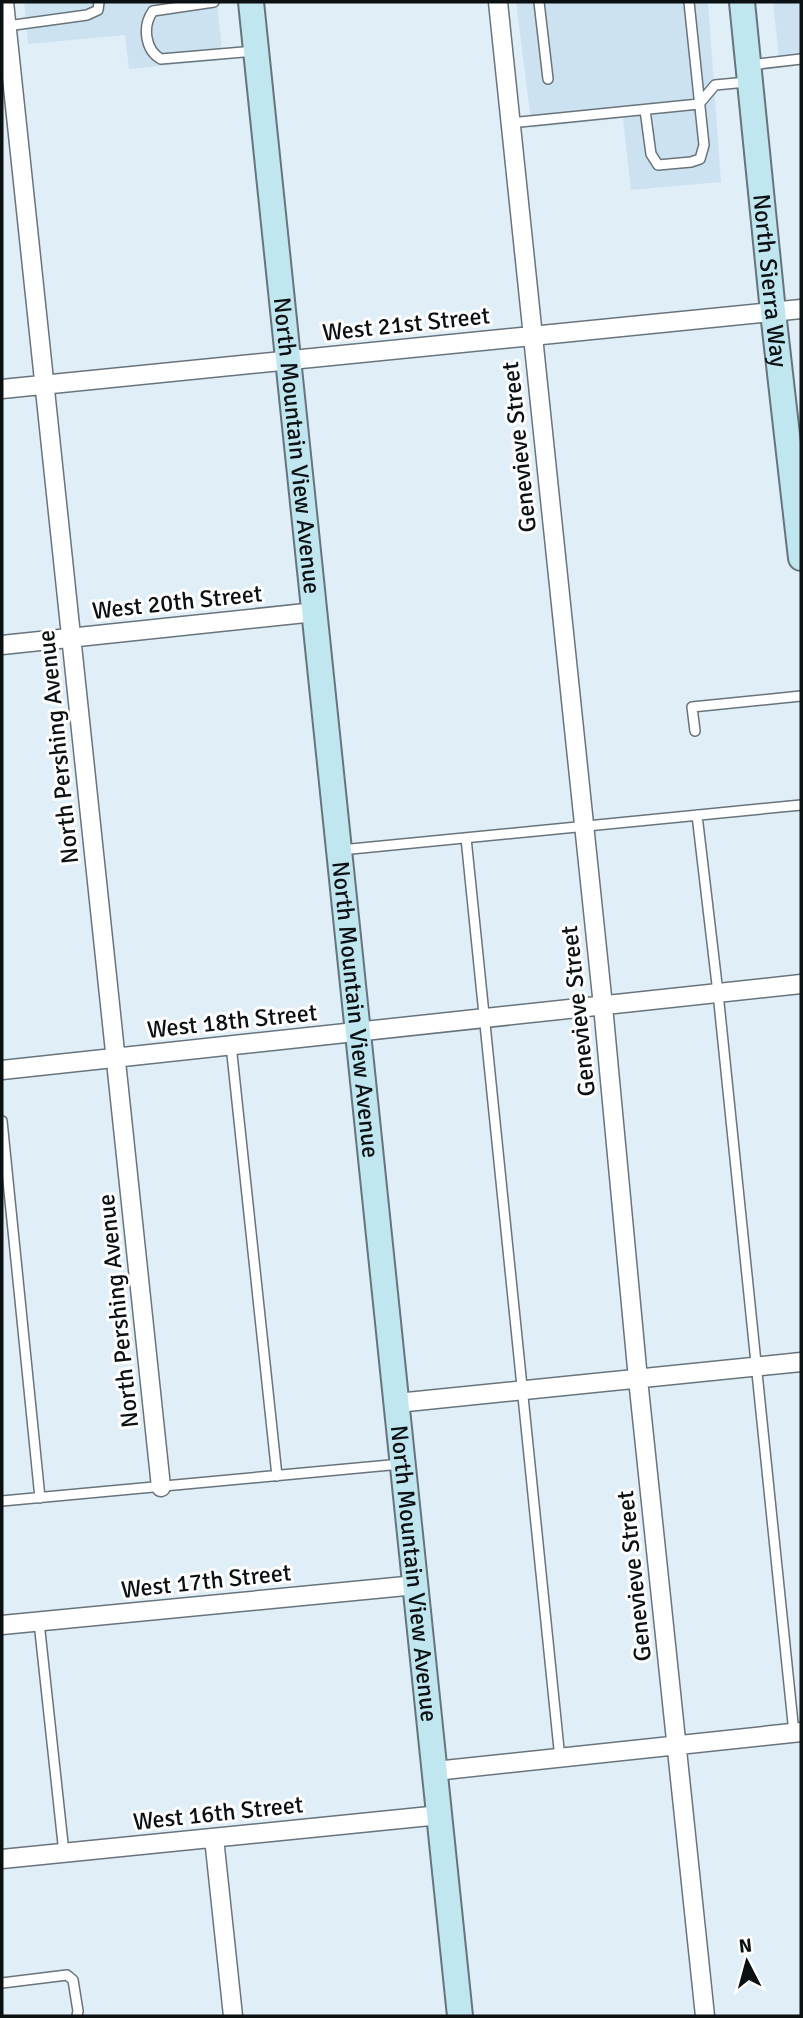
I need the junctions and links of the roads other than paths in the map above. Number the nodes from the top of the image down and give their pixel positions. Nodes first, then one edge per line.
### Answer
1 (4, 2) edge
2 (99, 2) edge
3 (214, 2) edge
4 (251, 2) edge
5 (498, 2) edge
6 (540, 2) edge
7 (689, 2) edge
8 (742, 2) edge
9 (5, 23) edge
10 (256, 51) junction
11 (801, 59) edge
12 (749, 74) junction
13 (548, 79) dead end
14 (699, 104) junction
15 (645, 110) junction
16 (510, 123) junction
17 (801, 309) edge
18 (773, 312) junction
19 (532, 336) junction
20 (288, 360) junction
21 (45, 384) junction
22 (2, 389) edge
23 (801, 558) edge
24 (315, 612) junction
25 (71, 637) junction
26 (2, 645) edge
27 (801, 696) edge
28 (695, 731) dead end
29 (801, 806) edge
30 (697, 815) junction
31 (584, 826) junction
32 (466, 838) junction
33 (339, 851) junction
34 (801, 984) edge
35 (718, 993) junction
36 (603, 1006) junction
37 (485, 1018) junction
38 (358, 1032) junction
39 (231, 1045) junction
40 (116, 1058) junction
41 (2, 1070) edge
42 (2, 1121) edge
43 (801, 1362) edge
44 (757, 1367) junction
45 (638, 1379) junction
46 (522, 1390) junction
47 (397, 1403) junction
48 (403, 1464) junction
49 (277, 1476) junction
50 (161, 1487) junction
51 (40, 1498) junction
52 (2, 1501) edge
53 (416, 1585) junction
54 (39, 1622) junction
55 (2, 1625) edge
56 (798, 1732) edge
57 (677, 1745) junction
58 (559, 1759) junction
59 (435, 1771) junction
60 (440, 1815) junction
61 (214, 1838) junction
62 (64, 1853) junction
63 (2, 1859) edge
64 (2, 1983) edge
65 (77, 2016) edge
66 (233, 2016) edge
67 (460, 2016) edge
68 (705, 2016) edge

1 - 9 street, North Pershing Avenue
2 - 9 lane
3 - 10 lane
4 - 10 street, North Mountain View Avenue
5 - 16 street, Genevieve Street
6 - 13 lane
7 - 14 lane
8 - 12 street, North Sierra Way
9 - 21 street, North Pershing Avenue
10 - 20 street, North Mountain View Avenue
11 - 12 lane
12 - 14 lane
12 - 18 street, North Sierra Way
14 - 15 lane
14 - 15 lane
15 - 16 lane
16 - 19 street, Genevieve Street
17 - 18 street, West 21st Street
18 - 19 street, West 21st Street
18 - 23 street, North Sierra Way
19 - 20 street, West 21st Street
19 - 31 street, Genevieve Street
20 - 21 street, West 21st Street
20 - 24 street, North Mountain View Avenue
21 - 22 street, West 21st Street
21 - 25 street, North Pershing Avenue
24 - 25 street, West 20th Street
24 - 33 street, North Mountain View Avenue
25 - 26 street, West 20th Street
25 - 40 street, North Pershing Avenue
27 - 28 lane
29 - 30 lane
30 - 31 lane
30 - 35 lane
31 - 32 lane
31 - 36 street, Genevieve Street
32 - 33 lane
32 - 37 lane
33 - 38 street, North Mountain View Avenue
34 - 35 street, West 18th Street
35 - 36 street, West 18th Street
35 - 44 lane
36 - 37 street, West 18th Street
36 - 45 street, Genevieve Street
37 - 38 street, West 18th Street
37 - 46 lane
38 - 39 street, West 18th Street
38 - 47 street, North Mountain View Avenue
39 - 40 street, West 18th Street
39 - 49 lane
40 - 41 street, West 18th Street
40 - 50 street, North Pershing Avenue
42 - 51 lane
43 - 44 street
44 - 45 street
44 - 56 lane
45 - 46 street
45 - 57 street, Genevieve Street
46 - 47 street
46 - 58 lane
47 - 48 street, North Mountain View Avenue
48 - 49 lane
48 - 53 street, North Mountain View Avenue
49 - 50 lane
50 - 51 lane
51 - 52 lane
53 - 54 street, West 17th Street
53 - 59 street, North Mountain View Avenue
54 - 55 street, West 17th Street
54 - 62 lane
56 - 57 street
57 - 58 street
57 - 68 street, Genevieve Street
58 - 59 street
59 - 60 street, North Mountain View Avenue
60 - 61 street, West 16th Street
60 - 67 street, North Mountain View Avenue
61 - 62 street, West 16th Street
61 - 66 street
62 - 63 street, West 16th Street
64 - 65 lane

